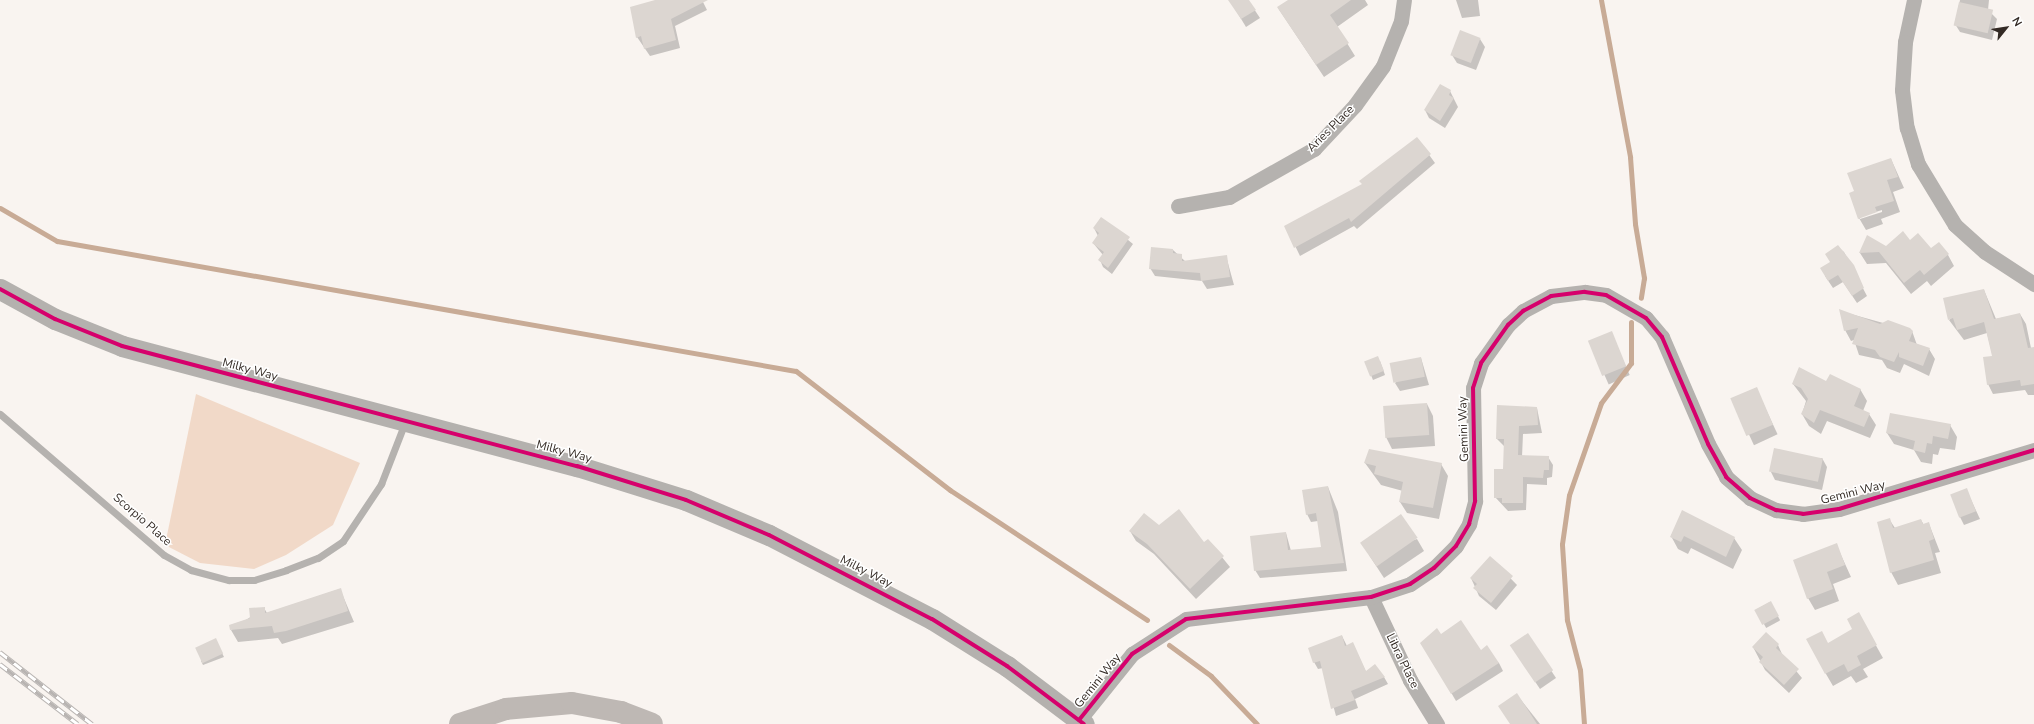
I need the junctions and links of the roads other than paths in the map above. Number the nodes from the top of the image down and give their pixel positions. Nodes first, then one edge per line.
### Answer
1 (1404, 0) edge
2 (1914, 0) edge
3 (1178, 206) dead end
4 (2034, 284) edge
5 (0, 289) edge
6 (0, 414) edge
7 (405, 422) junction
8 (2034, 450) edge
9 (1371, 596) junction
10 (1081, 722) edge
11 (460, 724) edge
12 (652, 724) edge
13 (1437, 724) edge

1 - 3 street, Aries Place
2 - 4 street
5 - 7 street, Milky Way
6 - 7 lane, Scorpio Place
7 - 10 street, Milky Way
8 - 9 street, Gemini Way
9 - 10 street, Gemini Way
9 - 13 street, Libra Place
11 - 12 highway

